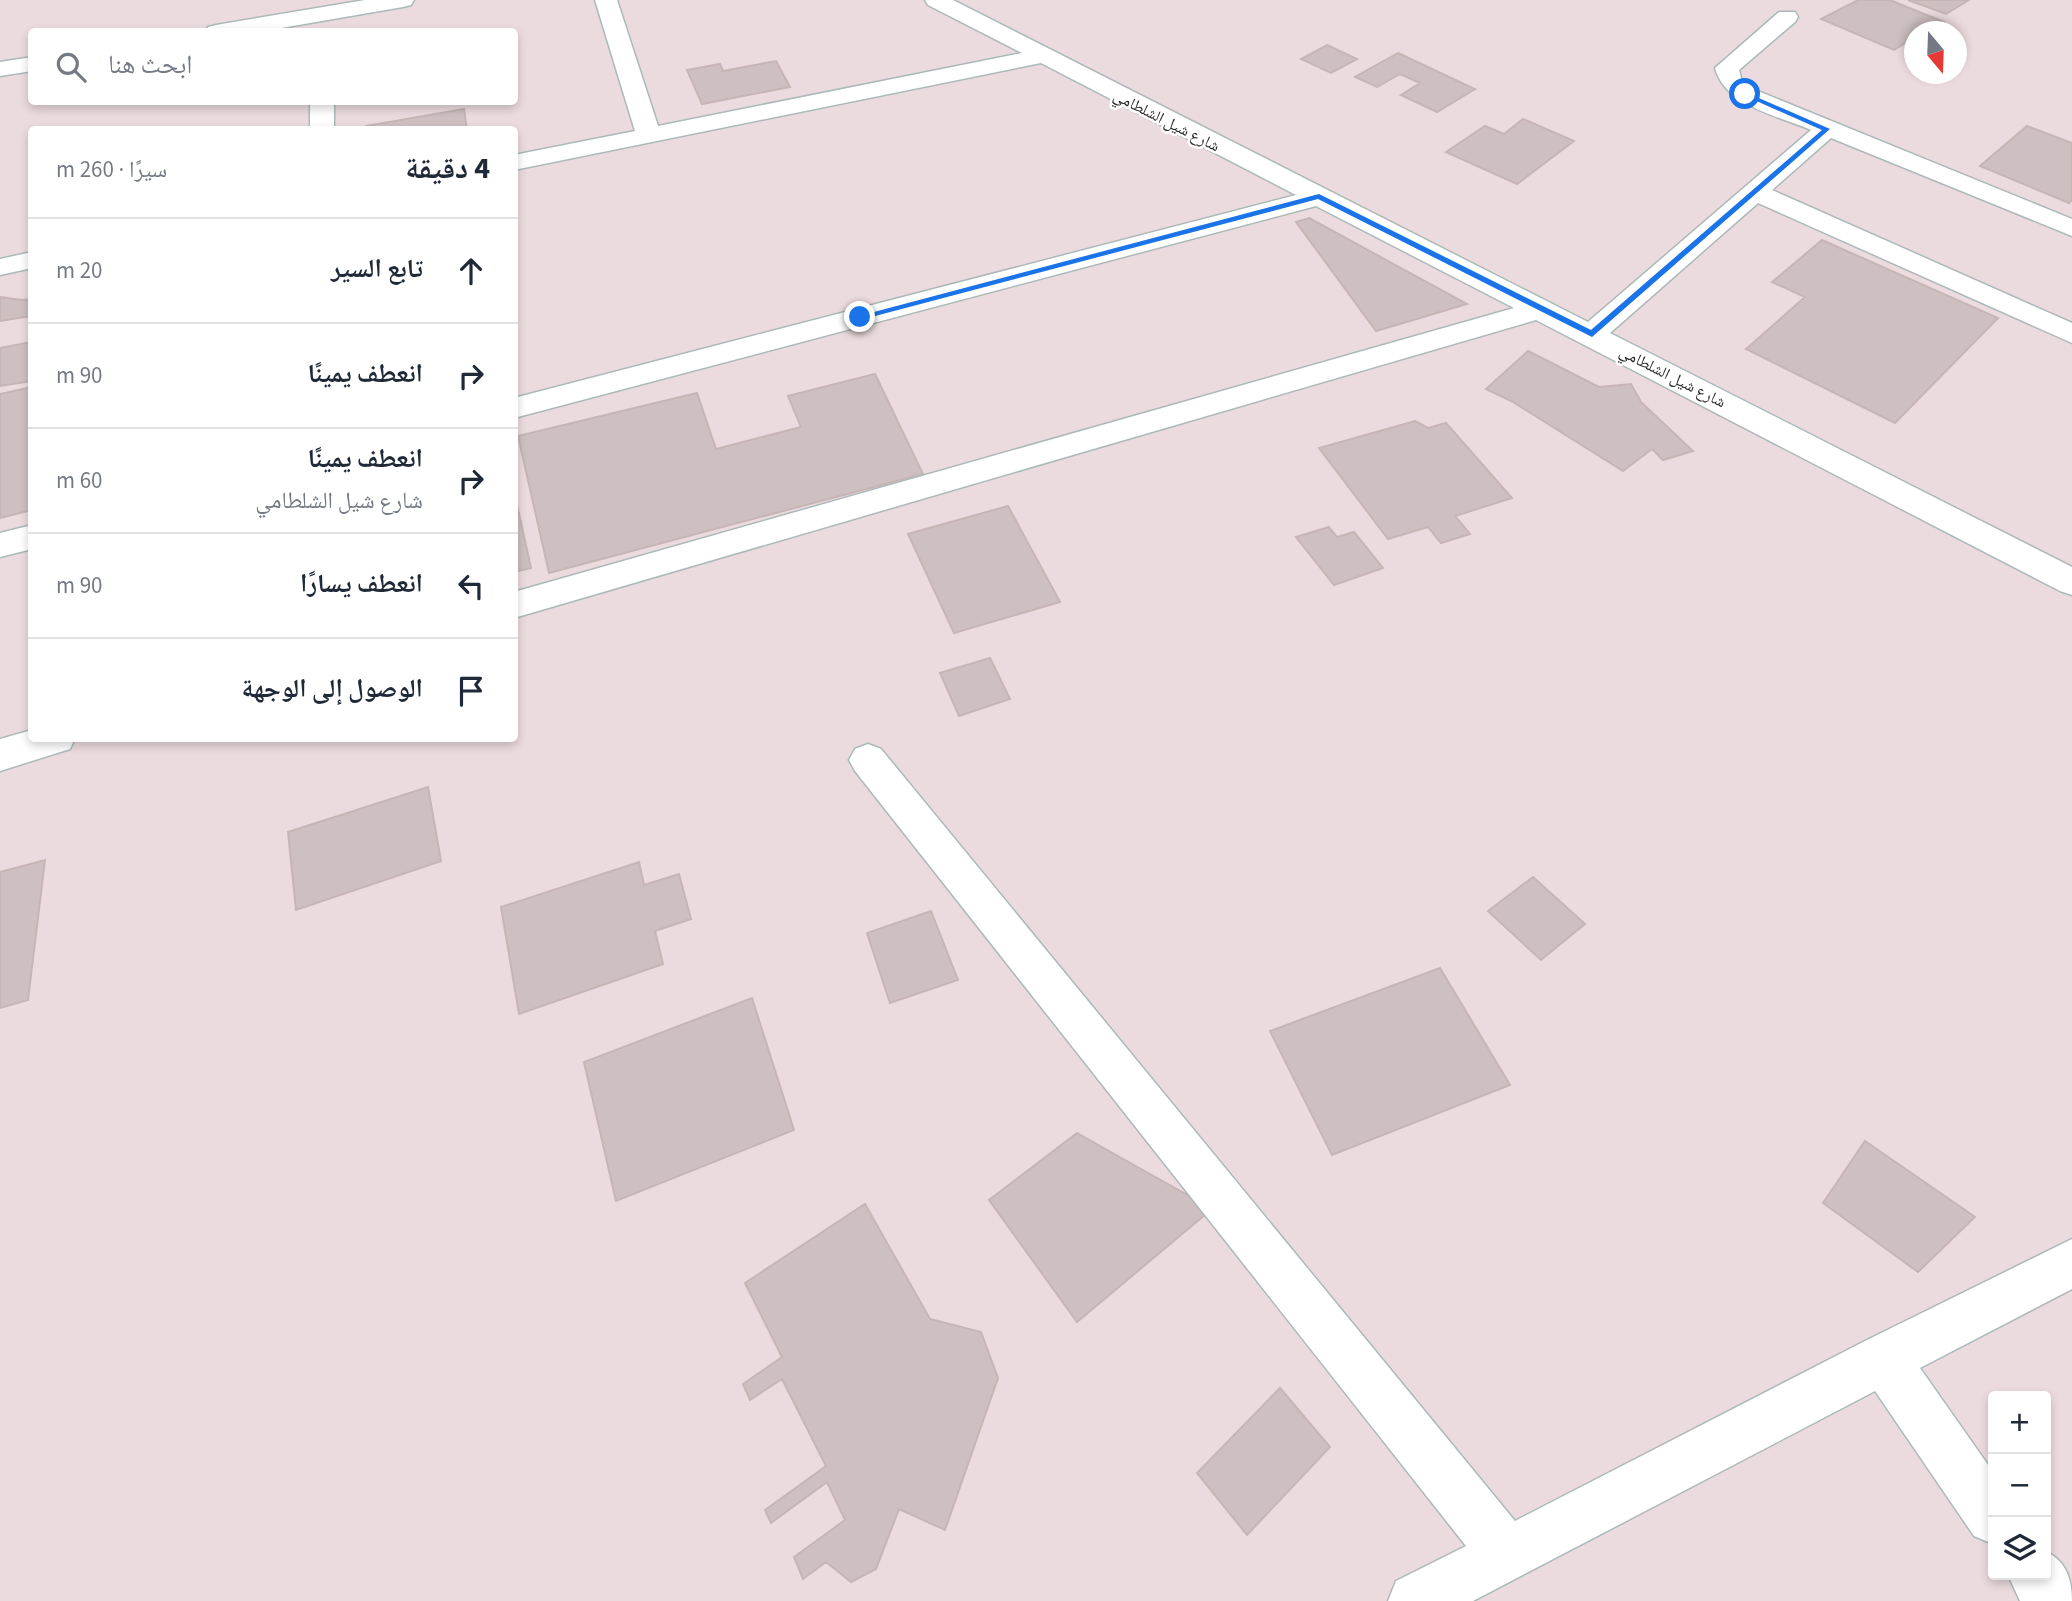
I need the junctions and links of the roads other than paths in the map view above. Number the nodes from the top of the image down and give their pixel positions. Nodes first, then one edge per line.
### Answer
1 (403, 0) edge
2 (606, 0) edge
3 (936, 0) edge
4 (1787, 17) dead end
5 (322, 22) edge
6 (258, 28) edge
7 (1043, 56) junction
8 (28, 65) edge
9 (0, 69) edge
10 (322, 105) edge
11 (322, 126) edge
12 (1826, 129) junction
13 (649, 136) junction
14 (518, 162) edge
15 (1755, 192) junction
16 (1319, 197) junction
17 (2072, 228) edge
18 (28, 261) edge
19 (0, 267) edge
20 (1541, 309) junction
21 (1592, 334) junction
22 (2072, 334) edge
23 (518, 407) edge
24 (28, 538) edge
25 (0, 545) edge
26 (2072, 582) edge
27 (518, 604) edge
28 (44, 742) edge
29 (0, 755) edge
30 (868, 760) dead end
31 (2072, 1263) edge
32 (1883, 1359) junction
33 (1988, 1510) edge
34 (1507, 1554) junction
35 (2039, 1580) edge
36 (1416, 1601) edge
37 (2054, 1601) edge

1 - 5 street
2 - 13 street
3 - 7 street, شارع شيل الشلطامي
4 - 12 street
5 - 6 street
7 - 13 street
7 - 16 street, شارع شيل الشلطامي
8 - 9 street
10 - 11 street
12 - 15 street
12 - 17 street
13 - 14 street
15 - 21 street
15 - 22 street
16 - 20 street, شارع شيل الشلطامي
16 - 23 street
18 - 19 street
20 - 21 street, شارع شيل الشلطامي
20 - 27 street
21 - 26 street, شارع شيل الشلطامي
24 - 25 street
28 - 29 street
30 - 34 street
31 - 32 street
32 - 33 street
32 - 34 street
34 - 36 street
35 - 37 street

